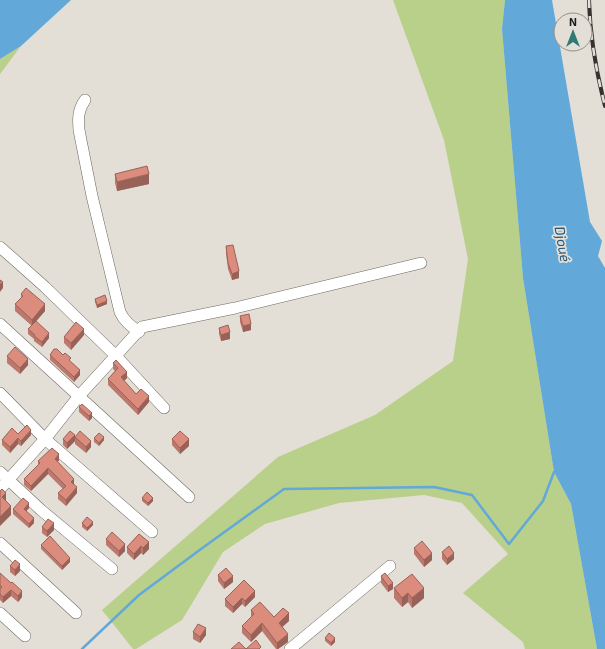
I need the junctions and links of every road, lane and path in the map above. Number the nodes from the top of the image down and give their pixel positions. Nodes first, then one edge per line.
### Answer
1 (85, 100) dead end
2 (0, 247) edge
3 (421, 263) dead end
4 (0, 324) edge
5 (139, 332) junction
6 (116, 356) junction
7 (0, 392) edge
8 (79, 396) junction
9 (164, 408) dead end
10 (45, 439) junction
11 (0, 472) edge
12 (9, 480) junction
13 (0, 489) edge
14 (189, 497) dead end
15 (152, 532) dead end
16 (0, 543) edge
17 (390, 566) dead end
18 (112, 569) dead end
19 (0, 613) edge
20 (76, 613) dead end
21 (25, 636) dead end
22 (290, 649) edge

1 - 5 street
2 - 6 street
3 - 5 street
4 - 8 street
5 - 6 street
6 - 8 street
6 - 9 street
7 - 10 street
8 - 10 street
8 - 14 street
10 - 12 street
10 - 15 street
11 - 12 street
12 - 13 street
12 - 18 street
16 - 20 street
17 - 22 street
19 - 21 street

